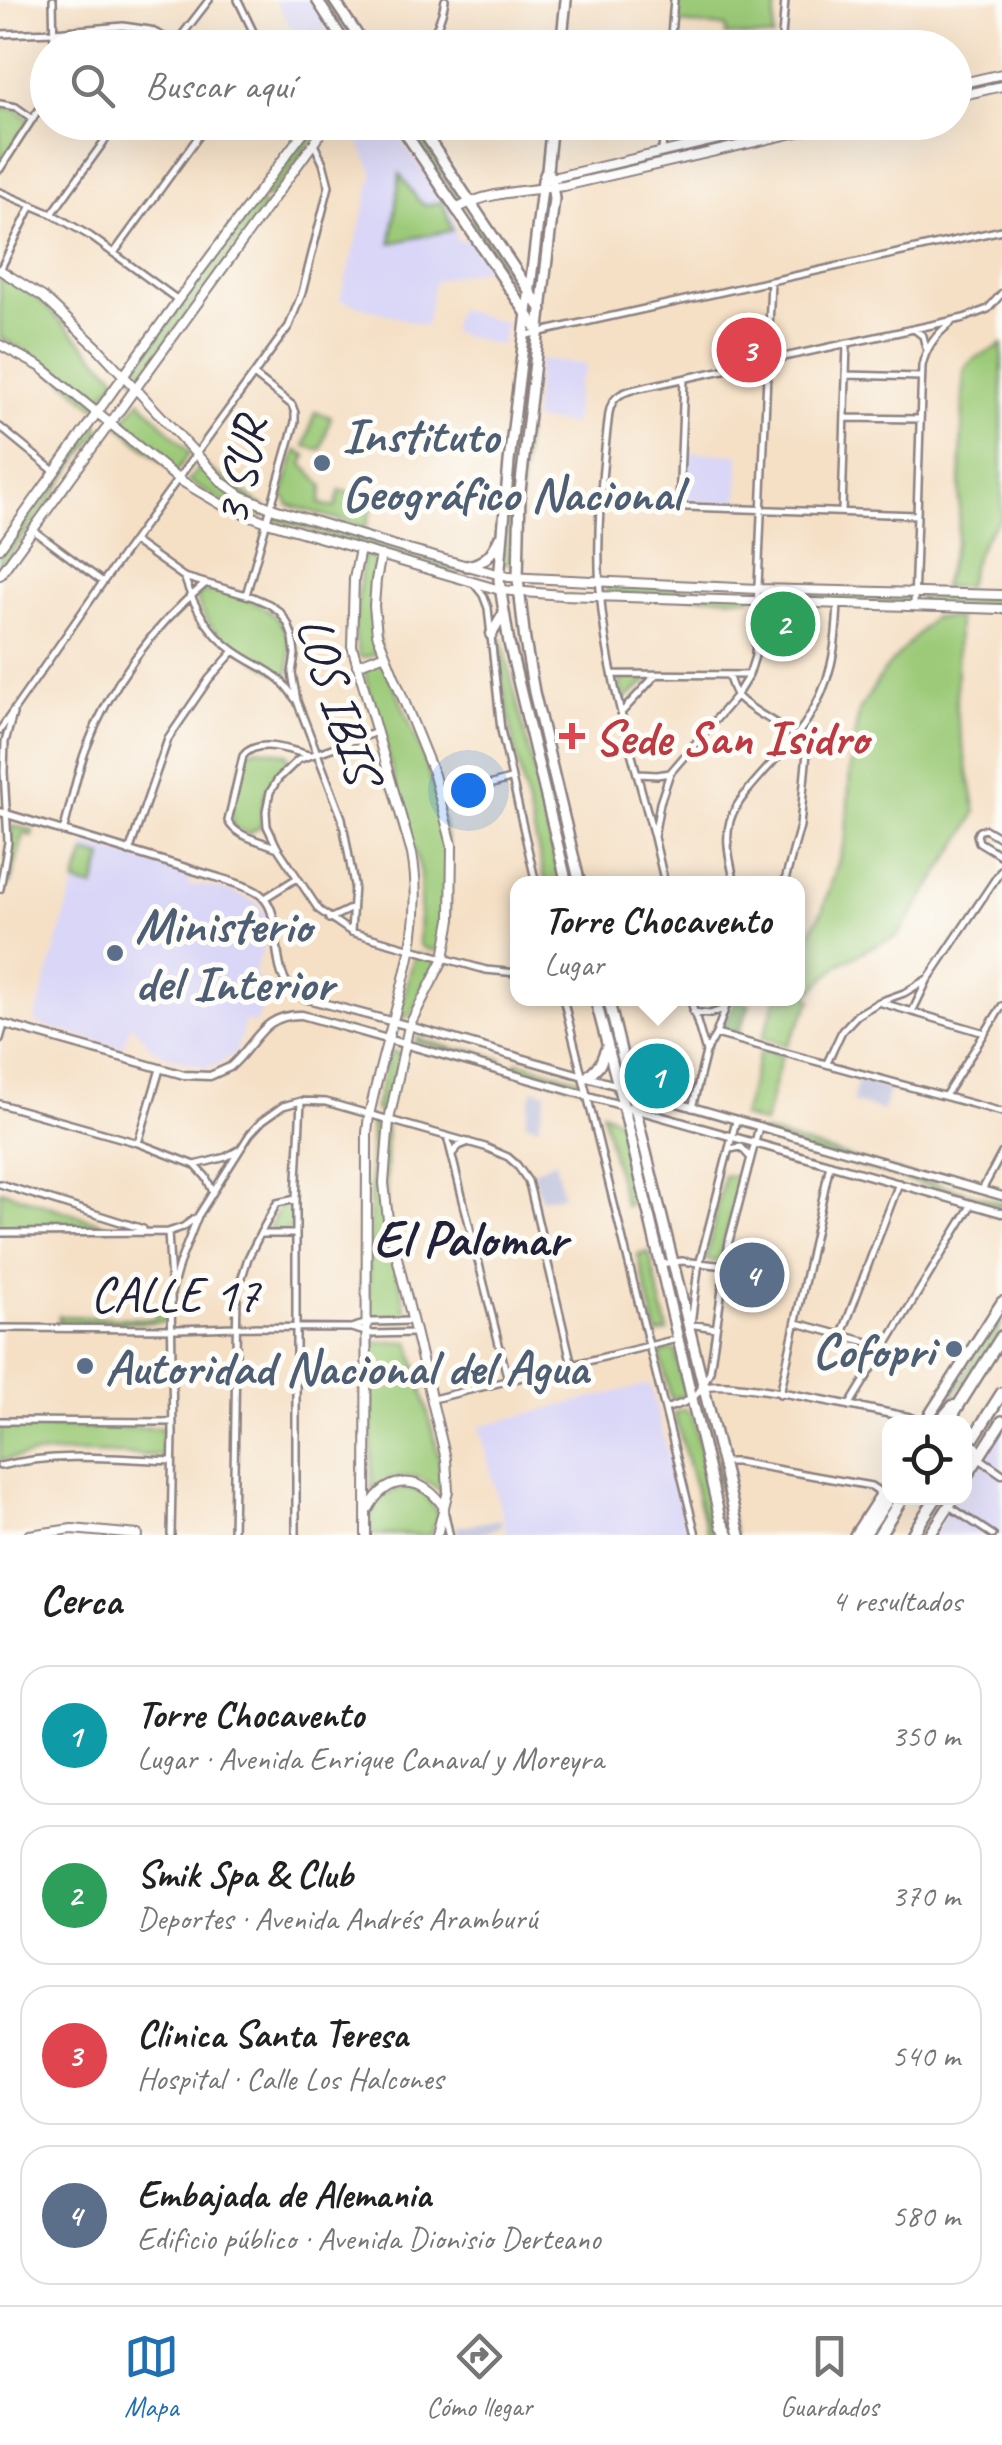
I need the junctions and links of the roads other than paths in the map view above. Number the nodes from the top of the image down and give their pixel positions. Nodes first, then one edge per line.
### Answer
1 (53, 0) edge
2 (210, 0) edge
3 (317, 0) edge
4 (334, 0) edge
5 (446, 0) edge
6 (566, 0) edge
7 (674, 0) edge
8 (785, 0) edge
9 (238, 1) edge
10 (54, 30) edge
11 (77, 30) edge
12 (150, 30) edge
13 (186, 30) edge
14 (252, 30) edge
15 (336, 30) edge
16 (354, 30) edge
17 (436, 30) edge
18 (563, 30) edge
19 (672, 30) edge
20 (782, 30) edge
21 (30, 33) edge
22 (0, 34) edge
23 (1002, 74) edge
24 (972, 81) edge
25 (1002, 86) edge
26 (972, 93) edge
27 (0, 104) edge
28 (30, 117) edge
29 (30, 124) edge
30 (105, 140) edge
31 (196, 140) edge
32 (296, 140) edge
33 (316, 140) edge
34 (410, 140) edge
35 (429, 140) edge
36 (550, 140) edge
37 (663, 140) edge
38 (710, 140) edge
39 (762, 140) edge
40 (314, 143) junction
41 (662, 152) junction
42 (0, 169) edge
43 (547, 181) junction
44 (0, 192) edge
45 (257, 196) junction
46 (470, 201) junction
47 (270, 204) junction
48 (32, 205) junction
49 (456, 209) junction
50 (52, 214) junction
51 (1002, 230) edge
52 (114, 253) junction
53 (534, 256) junction
54 (510, 262) junction
55 (0, 270) edge
56 (770, 281) junction
57 (530, 293) junction
58 (1002, 293) edge
59 (178, 300) junction
60 (542, 310) junction
61 (527, 316) junction
62 (954, 321) junction
63 (913, 329) junction
64 (539, 332) junction
65 (525, 335) junction
66 (847, 343) junction
67 (0, 344) edge
68 (926, 350) junction
69 (767, 361) junction
70 (846, 375) junction
71 (254, 376) junction
72 (921, 377) junction
73 (123, 378) junction
74 (684, 379) junction
75 (136, 390) junction
76 (98, 413) junction
77 (845, 418) junction
78 (919, 419) junction
79 (109, 422) junction
80 (0, 427) edge
81 (196, 454) junction
82 (56, 472) junction
83 (178, 479) junction
84 (599, 504) junction
85 (679, 506) junction
86 (271, 508) junction
87 (761, 509) junction
88 (842, 512) junction
89 (917, 515) junction
90 (267, 522) junction
91 (502, 526) junction
92 (33, 530) junction
93 (133, 541) junction
94 (0, 548) edge
95 (360, 548) junction
96 (381, 555) junction
97 (469, 567) junction
98 (0, 575) edge
99 (499, 576) junction
100 (184, 577) junction
101 (518, 578) junction
102 (469, 580) junction
103 (556, 580) junction
104 (103, 582) junction
105 (600, 582) junction
106 (205, 584) junction
107 (758, 589) junction
108 (500, 590) junction
109 (519, 592) junction
110 (914, 593) junction
111 (246, 594) junction
112 (556, 594) junction
113 (601, 595) junction
114 (1002, 595) edge
115 (190, 596) junction
116 (758, 600) junction
117 (838, 603) junction
118 (914, 606) junction
119 (1002, 609) edge
120 (504, 613) junction
121 (490, 635) junction
122 (525, 641) junction
123 (509, 642) junction
124 (234, 651) junction
125 (385, 654) junction
126 (357, 665) junction
127 (292, 674) junction
128 (614, 674) junction
129 (749, 675) junction
130 (279, 676) junction
131 (655, 676) junction
132 (728, 676) junction
133 (736, 696) junction
134 (297, 702) junction
135 (15, 708) junction
136 (620, 712) junction
137 (0, 730) edge
138 (378, 732) junction
139 (795, 738) junction
140 (315, 754) junction
141 (670, 773) junction
142 (638, 774) junction
143 (511, 779) junction
144 (440, 798) junction
145 (3, 813) edge
146 (63, 832) junction
147 (654, 837) junction
148 (1002, 840) edge
149 (277, 848) junction
150 (129, 852) junction
151 (1002, 856) edge
152 (1002, 869) edge
153 (534, 876) edge
154 (565, 876) edge
155 (578, 876) edge
156 (663, 876) edge
157 (734, 876) edge
158 (786, 876) edge
159 (297, 878) junction
160 (0, 890) edge
161 (265, 898) junction
162 (352, 908) junction
163 (329, 918) junction
164 (351, 932) junction
165 (412, 948) junction
166 (444, 958) junction
167 (510, 973) edge
168 (929, 978) junction
169 (318, 1002) junction
170 (879, 1002) junction
171 (566, 1006) edge
172 (597, 1006) edge
173 (610, 1006) edge
174 (692, 1006) edge
175 (726, 1006) edge
176 (1002, 1006) edge
177 (725, 1009) junction
178 (693, 1012) junction
179 (912, 1012) junction
180 (314, 1017) junction
181 (393, 1021) junction
182 (2, 1024) edge
183 (409, 1026) junction
184 (985, 1032) junction
185 (716, 1034) junction
186 (388, 1038) junction
187 (0, 1039) edge
188 (405, 1042) junction
189 (607, 1046) junction
190 (706, 1052) junction
191 (510, 1056) junction
192 (828, 1063) junction
193 (160, 1069) junction
194 (506, 1072) junction
195 (584, 1077) junction
196 (618, 1087) junction
197 (630, 1090) junction
198 (587, 1094) junction
199 (945, 1096) junction
200 (301, 1102) junction
201 (0, 1104) edge
202 (623, 1104) junction
203 (283, 1106) junction
204 (635, 1107) junction
205 (692, 1108) junction
206 (1002, 1112) edge
207 (369, 1115) junction
208 (301, 1120) junction
209 (389, 1120) junction
210 (736, 1120) junction
211 (758, 1127) junction
212 (447, 1135) junction
213 (732, 1136) junction
214 (470, 1142) junction
215 (755, 1142) junction
216 (138, 1144) junction
217 (239, 1150) junction
218 (727, 1151) junction
219 (1002, 1153) edge
220 (452, 1154) junction
221 (750, 1158) junction
222 (830, 1164) junction
223 (194, 1165) junction
224 (899, 1183) junction
225 (0, 1184) edge
226 (982, 1190) junction
227 (213, 1192) junction
228 (1002, 1196) edge
229 (296, 1199) junction
230 (972, 1204) junction
231 (1002, 1212) edge
232 (198, 1216) junction
233 (150, 1232) junction
234 (168, 1232) junction
235 (0, 1233) edge
236 (260, 1234) junction
237 (296, 1234) junction
238 (674, 1261) junction
239 (700, 1262) junction
240 (660, 1264) junction
241 (725, 1266) junction
242 (171, 1292) junction
243 (1002, 1302) edge
244 (411, 1321) junction
245 (796, 1322) junction
246 (689, 1324) junction
247 (235, 1326) junction
248 (0, 1328) edge
249 (296, 1328) junction
250 (365, 1328) junction
251 (715, 1328) junction
252 (171, 1329) junction
253 (414, 1332) junction
254 (842, 1334) junction
255 (1002, 1336) edge
256 (677, 1339) junction
257 (649, 1346) junction
258 (886, 1346) junction
259 (572, 1364) junction
260 (508, 1380) junction
261 (702, 1388) junction
262 (780, 1394) junction
263 (1002, 1394) edge
264 (964, 1396) junction
265 (430, 1399) junction
266 (692, 1400) junction
267 (849, 1406) junction
268 (1002, 1406) edge
269 (665, 1409) junction
270 (897, 1415) edge
271 (938, 1415) edge
272 (941, 1415) edge
273 (952, 1415) edge
274 (0, 1421) edge
275 (1002, 1421) edge
276 (173, 1422) junction
277 (972, 1452) edge
278 (172, 1461) junction
279 (720, 1462) junction
280 (0, 1466) edge
281 (1002, 1474) edge
282 (882, 1494) edge
283 (882, 1500) edge
284 (882, 1502) edge
285 (898, 1505) edge
286 (931, 1505) edge
287 (932, 1505) edge
288 (950, 1505) edge
289 (956, 1505) edge
290 (444, 1512) junction
291 (366, 1513) junction
292 (721, 1522) joint
293 (28, 1535) edge
294 (138, 1535) edge
295 (171, 1535) edge
296 (233, 1535) edge
297 (296, 1535) edge
298 (362, 1535) edge
299 (437, 1535) edge
300 (449, 1535) edge
301 (696, 1535) edge
302 (726, 1535) edge
303 (740, 1535) edge
304 (855, 1535) edge
305 (864, 1535) edge
306 (879, 1535) edge
307 (912, 1535) edge
308 (920, 1535) edge
309 (930, 1535) edge
310 (993, 1535) edge

1 - 10 street
2 - 13 street
3 - 15 main road
4 - 16 main road
5 - 17 street
6 - 18 main road
7 - 19 street
8 - 20 street
9 - 14 street
11 - 12 street
21 - 22 street
23 - 24 main road
25 - 26 main road
27 - 28 street
29 - 42 street
30 - 50 street
31 - 52 street
32 - 45 main road
33 - 40 main road
34 - 49 main road
35 - 46 main road
36 - 43 main road
37 - 41 street
38 - 41 main road
39 - 43 main road
40 - 47 main road
40 - 71 street
41 - 43 main road
43 - 46 main road
43 - 53 main road
43 - 60 main road
44 - 48 street
45 - 47 main road
45 - 59 main road
46 - 49 main road
46 - 54 main road
47 - 75 main road
48 - 50 street
48 - 55 street
49 - 61 main road
50 - 52 street
51 - 56 street
52 - 59 street
53 - 54 main road
53 - 57 main road
54 - 57 main road
55 - 73 main road
56 - 64 street
56 - 69 street
57 - 60 main road
57 - 61 main road
58 - 62 street
59 - 73 main road
60 - 64 main road
61 - 64 main road
61 - 65 main road
62 - 63 street
62 - 68 street
63 - 66 street
63 - 68 street
64 - 65 street
64 - 101 main road
65 - 91 main road
66 - 69 street
66 - 70 street
67 - 76 main road
68 - 72 street
69 - 74 street
69 - 87 street
70 - 72 street
70 - 77 street
71 - 81 street
71 - 86 street, 3 SUR
72 - 78 street
73 - 75 main road
73 - 76 main road
74 - 84 street
74 - 85 street
75 - 79 main road
75 - 81 main road
76 - 79 main road
76 - 82 main road
77 - 78 street
77 - 88 street
78 - 89 street
79 - 83 main road
79 - 92 main road
80 - 82 street
81 - 83 street
81 - 86 main road
82 - 94 main road
83 - 90 main road
83 - 93 street
84 - 85 street
84 - 105 street
85 - 87 street
86 - 90 street, 3 SUR
86 - 97 main road
87 - 88 street
87 - 107 street
88 - 89 street
89 - 110 street
90 - 95 main road
90 - 111 street, 3 SUR
91 - 97 main road
91 - 99 main road
92 - 98 main road
92 - 104 street
93 - 100 street, LOS IBIS
93 - 104 street
95 - 96 main road
95 - 126 main road
96 - 102 main road
96 - 125 main road
97 - 99 main road
97 - 102 main road
99 - 101 main road
99 - 108 main road
100 - 106 street, LOS IBIS
100 - 115 street
101 - 103 main road
101 - 109 main road
102 - 108 main road
102 - 121 street
103 - 105 main road
103 - 112 main road
104 - 135 street
105 - 107 main road
105 - 113 street
106 - 111 street, LOS IBIS
106 - 115 street
107 - 110 main road
107 - 116 street
108 - 109 main road
108 - 120 main road
109 - 112 main road
109 - 122 main road
110 - 114 main road
110 - 118 street
111 - 127 street, LOS IBIS
112 - 113 main road
113 - 116 main road
113 - 128 street
115 - 124 street
115 - 146 street
116 - 117 main road
116 - 129 street
117 - 118 main road
117 - 139 street
118 - 119 main road
120 - 121 main road
120 - 123 main road
121 - 143 street
122 - 123 main road
122 - 155 main road
123 - 154 main road
124 - 130 street
124 - 150 street
125 - 126 main road
125 - 144 main road
126 - 138 main road
127 - 130 street
127 - 134 street, LOS IBIS
128 - 131 street
128 - 136 street
129 - 132 street
129 - 133 street
130 - 134 street
131 - 132 street
131 - 136 street
132 - 133 street
133 - 139 street
133 - 141 street
134 - 140 street, LOS IBIS
135 - 137 street
135 - 145 street
136 - 142 street
138 - 140 street
138 - 165 main road
139 - 157 street
139 - 158 street
140 - 149 street
140 - 149 street
140 - 162 street, LOS IBIS
141 - 142 street
141 - 147 street
142 - 147 street
143 - 144 street
143 - 153 street
144 - 166 main road
145 - 146 street
145 - 160 street
146 - 150 street
147 - 156 street
148 - 151 street
149 - 159 street
150 - 161 street
152 - 168 street
159 - 161 street
159 - 163 street
161 - 169 street
162 - 163 street
162 - 164 street, LOS IBIS
163 - 164 street
164 - 165 street
165 - 166 street
165 - 181 main road
166 - 167 street
166 - 183 main road
168 - 170 street
168 - 179 street
169 - 180 street
169 - 181 street
170 - 179 street
170 - 192 street
171 - 195 street
172 - 189 main road
173 - 197 main road
174 - 178 street
175 - 177 street
176 - 184 street
177 - 178 street
177 - 185 street
178 - 190 street
179 - 184 street
180 - 186 street
180 - 193 street
181 - 183 street
181 - 186 main road
182 - 187 street
182 - 193 street
183 - 188 main road
183 - 191 street
184 - 199 street
185 - 190 street
185 - 192 street
186 - 188 street
186 - 207 main road
188 - 194 street
188 - 209 main road
189 - 195 main road
189 - 196 main road
190 - 205 street
191 - 194 street
191 - 195 street
192 - 199 street
193 - 216 street
194 - 198 street
195 - 196 street
195 - 198 street
196 - 197 street
196 - 202 main road
197 - 204 main road
197 - 205 street
198 - 202 street
198 - 257 street
199 - 206 street
200 - 203 street
200 - 207 street
200 - 208 street
201 - 216 street
202 - 204 street
202 - 240 main road
203 - 208 street
203 - 217 street
204 - 213 street
204 - 238 main road
205 - 210 street
207 - 209 street
207 - 250 main road
208 - 229 street
209 - 212 street
209 - 244 main road
210 - 211 street
210 - 213 street
211 - 215 street
211 - 226 street
212 - 214 street
212 - 220 street
213 - 215 street
213 - 218 street
214 - 220 street
214 - 259 street
215 - 221 street
215 - 222 street
216 - 223 street
217 - 223 street
217 - 227 street
218 - 221 street
218 - 239 street
219 - 226 street
220 - 260 street
221 - 241 street
222 - 224 street
222 - 245 street
223 - 227 street
224 - 230 street
224 - 254 street
225 - 233 street
226 - 228 street
227 - 232 street
229 - 236 street
229 - 237 street
230 - 231 street
230 - 258 street
232 - 234 street
232 - 242 street
233 - 234 street
233 - 235 street
234 - 242 street
236 - 237 street
236 - 247 street
237 - 249 street
238 - 239 street
238 - 240 street
238 - 246 main road
239 - 241 street
239 - 246 street
240 - 256 main road
241 - 251 street
242 - 252 street
243 - 271 main road
244 - 250 street, CALLE 17
244 - 253 main road
245 - 254 street
245 - 262 street
246 - 251 street
246 - 261 main road
247 - 249 street, CALLE 17
247 - 252 street, CALLE 17
247 - 296 street
248 - 252 street, CALLE 17
249 - 250 street, CALLE 17
249 - 297 street
250 - 253 street, CALLE 17
250 - 291 main road
251 - 261 street
252 - 276 street
253 - 265 main road
254 - 258 street
255 - 264 highway
256 - 257 street
256 - 266 main road
257 - 259 street
257 - 269 street
258 - 267 street
259 - 260 street
260 - 265 street
261 - 262 street
261 - 266 street
261 - 279 main road
262 - 267 street
263 - 277 highway
264 - 272 highway
264 - 273 highway
265 - 290 main road
266 - 269 street
266 - 292 main road
267 - 270 street
268 - 277 highway
269 - 301 street
274 - 276 street
275 - 277 main road
276 - 278 street
277 - 281 street
278 - 280 street
278 - 295 street
279 - 282 street
279 - 303 main road
283 - 304 main road
284 - 305 highway
285 - 306 highway
286 - 307 highway
287 - 308 highway
288 - 309 main road
289 - 310 street
290 - 291 main road
290 - 299 main road
290 - 300 street
291 - 298 main road
292 - 302 highway
293 - 294 main road

